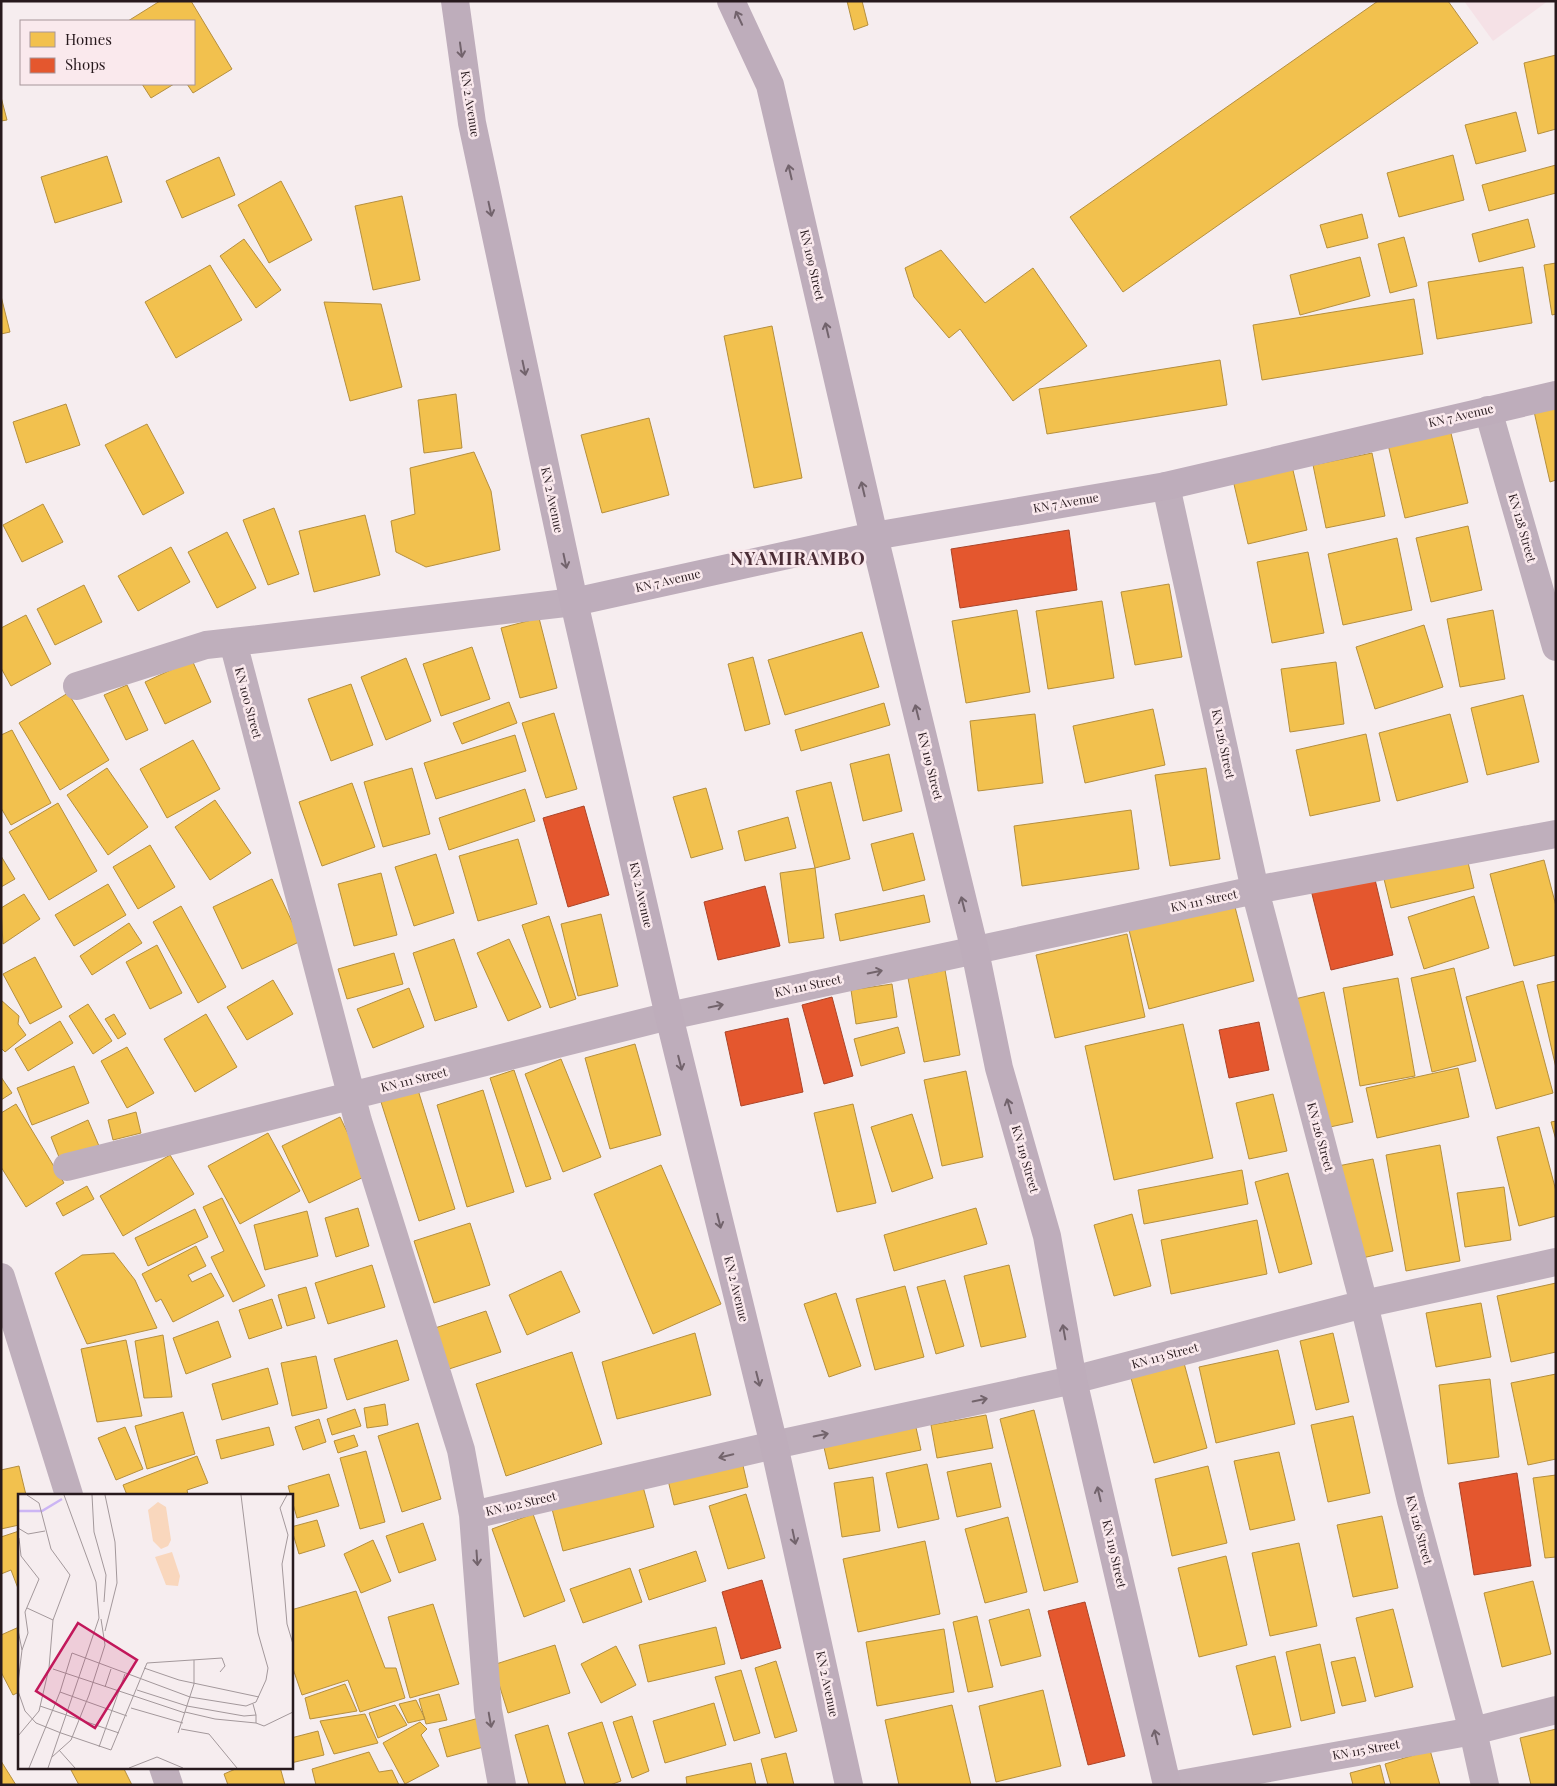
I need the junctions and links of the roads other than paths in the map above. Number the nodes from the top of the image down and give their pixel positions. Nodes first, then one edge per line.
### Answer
1 (455, 1) edge
2 (731, 1) edge
3 (1556, 395) edge
4 (1488, 410) junction
5 (1166, 486) junction
6 (874, 536) junction
7 (574, 602) junction
8 (233, 642) junction
9 (1556, 647) edge
10 (77, 686) dead end
11 (1556, 834) edge
12 (1254, 890) junction
13 (975, 951) junction
14 (669, 1016) junction
15 (352, 1095) junction
16 (67, 1167) dead end
17 (1556, 1262) edge
18 (1, 1277) edge
19 (1364, 1304) junction
20 (1073, 1380) junction
21 (774, 1445) junction
22 (69, 1494) edge
23 (473, 1515) junction
24 (1556, 1710) edge
25 (1473, 1731) junction
26 (163, 1768) edge
27 (169, 1785) edge
28 (502, 1785) edge
29 (849, 1785) edge
30 (1167, 1785) edge
31 (1175, 1785) edge
32 (1485, 1785) edge

1 -> 7 main road, KN 2 Avenue
6 -> 2 main road, KN 109 Street
3 - 4 main road, KN 7 Avenue
4 - 5 main road, KN 7 Avenue
4 - 9 street, KN 128 Street
5 - 6 main road, KN 7 Avenue
5 - 12 street, KN 126 Street
6 - 7 main road, KN 7 Avenue
13 -> 6 main road, KN 119 Street
7 - 8 street
7 - 14 main road, KN 2 Avenue
8 - 10 street
8 - 15 street, KN 100 Street
11 - 12 street, KN 111 Street
12 - 13 street, KN 111 Street
12 - 19 street, KN 126 Street
14 -> 13 street, KN 111 Street
20 -> 13 main road, KN 119 Street
14 - 15 street, KN 111 Street
14 -> 21 main road, KN 2 Avenue
15 - 16 street, KN 111 Street
15 - 23 street, KN 100 Street
17 - 19 street, KN 113 Street
18 - 22 street
19 - 20 street, KN 113 Street
19 - 25 street, KN 126 Street
21 -> 20 street, KN 113 Street
30 -> 20 main road, KN 119 Street
21 -> 23 street, KN 102 Street
21 -> 29 main road, KN 2 Avenue
23 -> 28 street, KN 102 Street
24 - 25 street, KN 115 Street
25 - 31 street, KN 115 Street
25 - 32 street, KN 126 Street
26 - 27 street

